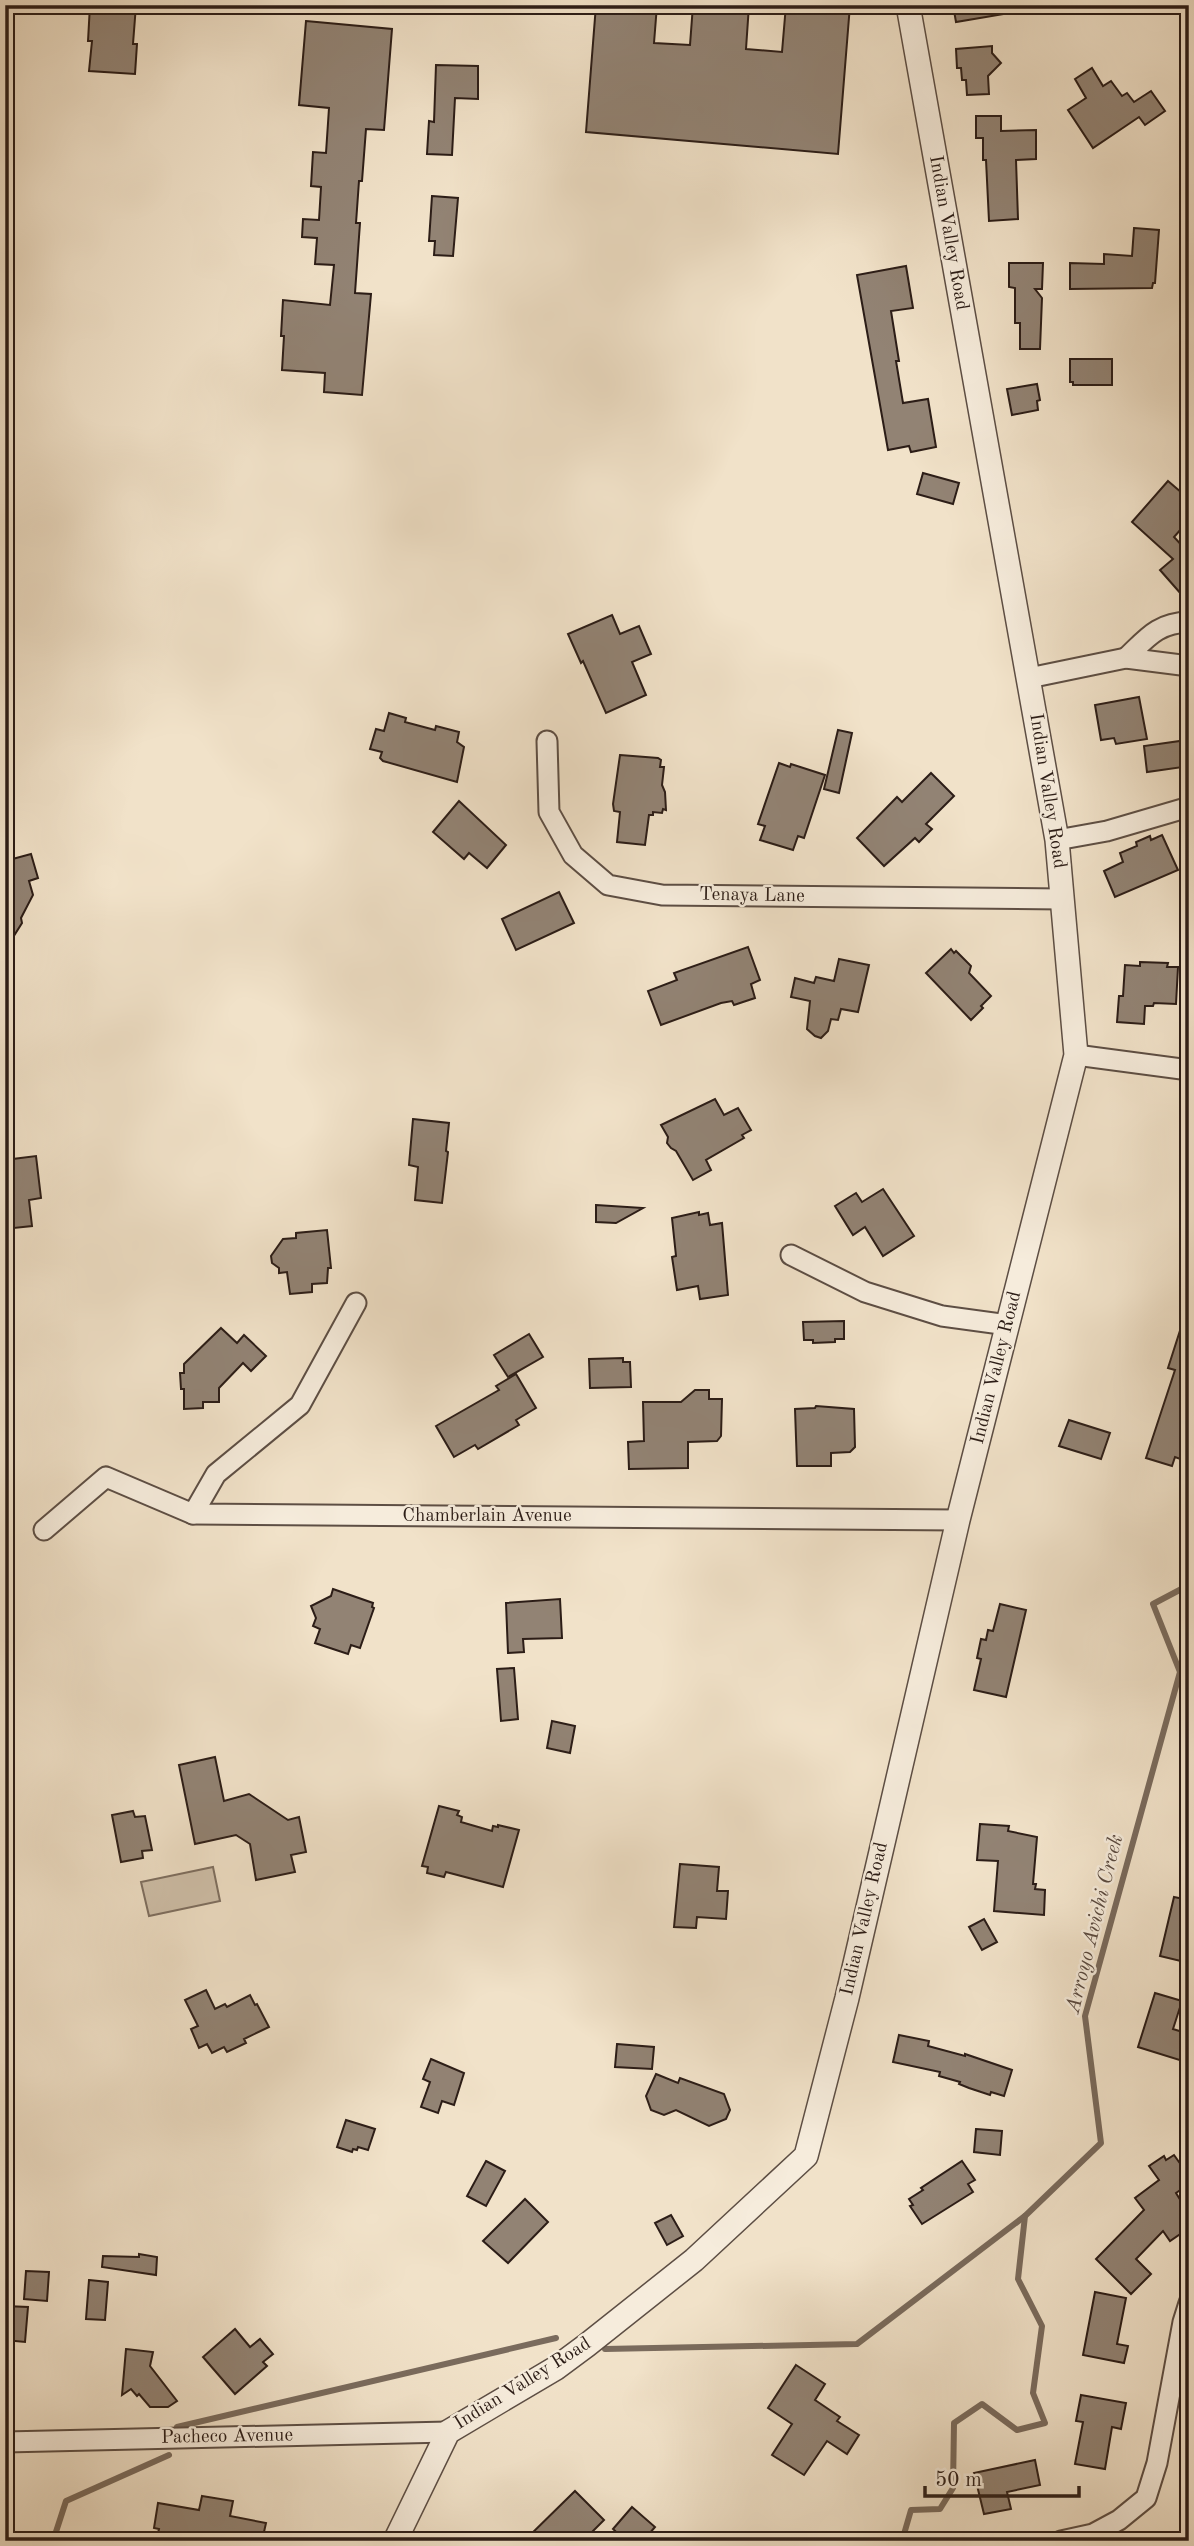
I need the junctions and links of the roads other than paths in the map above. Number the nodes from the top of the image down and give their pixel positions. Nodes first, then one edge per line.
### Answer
1 (908, 5) edge
2 (1189, 622) edge
3 (1126, 658) junction
4 (1189, 666) edge
5 (1029, 678) junction
6 (547, 741) dead end
7 (1189, 807) edge
8 (1057, 840) junction
9 (1063, 899) junction
10 (1076, 1055) junction
11 (1189, 1070) edge
12 (791, 1255) dead end
13 (356, 1303) dead end
14 (1008, 1325) junction
15 (193, 1514) junction
16 (958, 1520) junction
17 (44, 1530) dead end
18 (1189, 2303) edge
19 (448, 2432) junction
20 (5, 2442) edge
21 (395, 2541) edge
22 (1060, 2541) edge

1 - 5 street, Indian Valley Road
2 - 3 street
3 - 4 street
3 - 5 street
5 - 8 street, Indian Valley Road
6 - 9 street, Tenaya Lane
7 - 8 street
8 - 9 street, Indian Valley Road
9 - 10 street, Indian Valley Road
10 - 11 street
10 - 14 street, Indian Valley Road
12 - 14 street
13 - 15 street
14 - 16 street, Indian Valley Road
15 - 16 street, Chamberlain Avenue
15 - 17 street, Chamberlain Avenue
16 - 19 street, Indian Valley Road
18 - 22 street
19 - 20 street, Pacheco Avenue
19 - 21 street, Indian Valley Road

